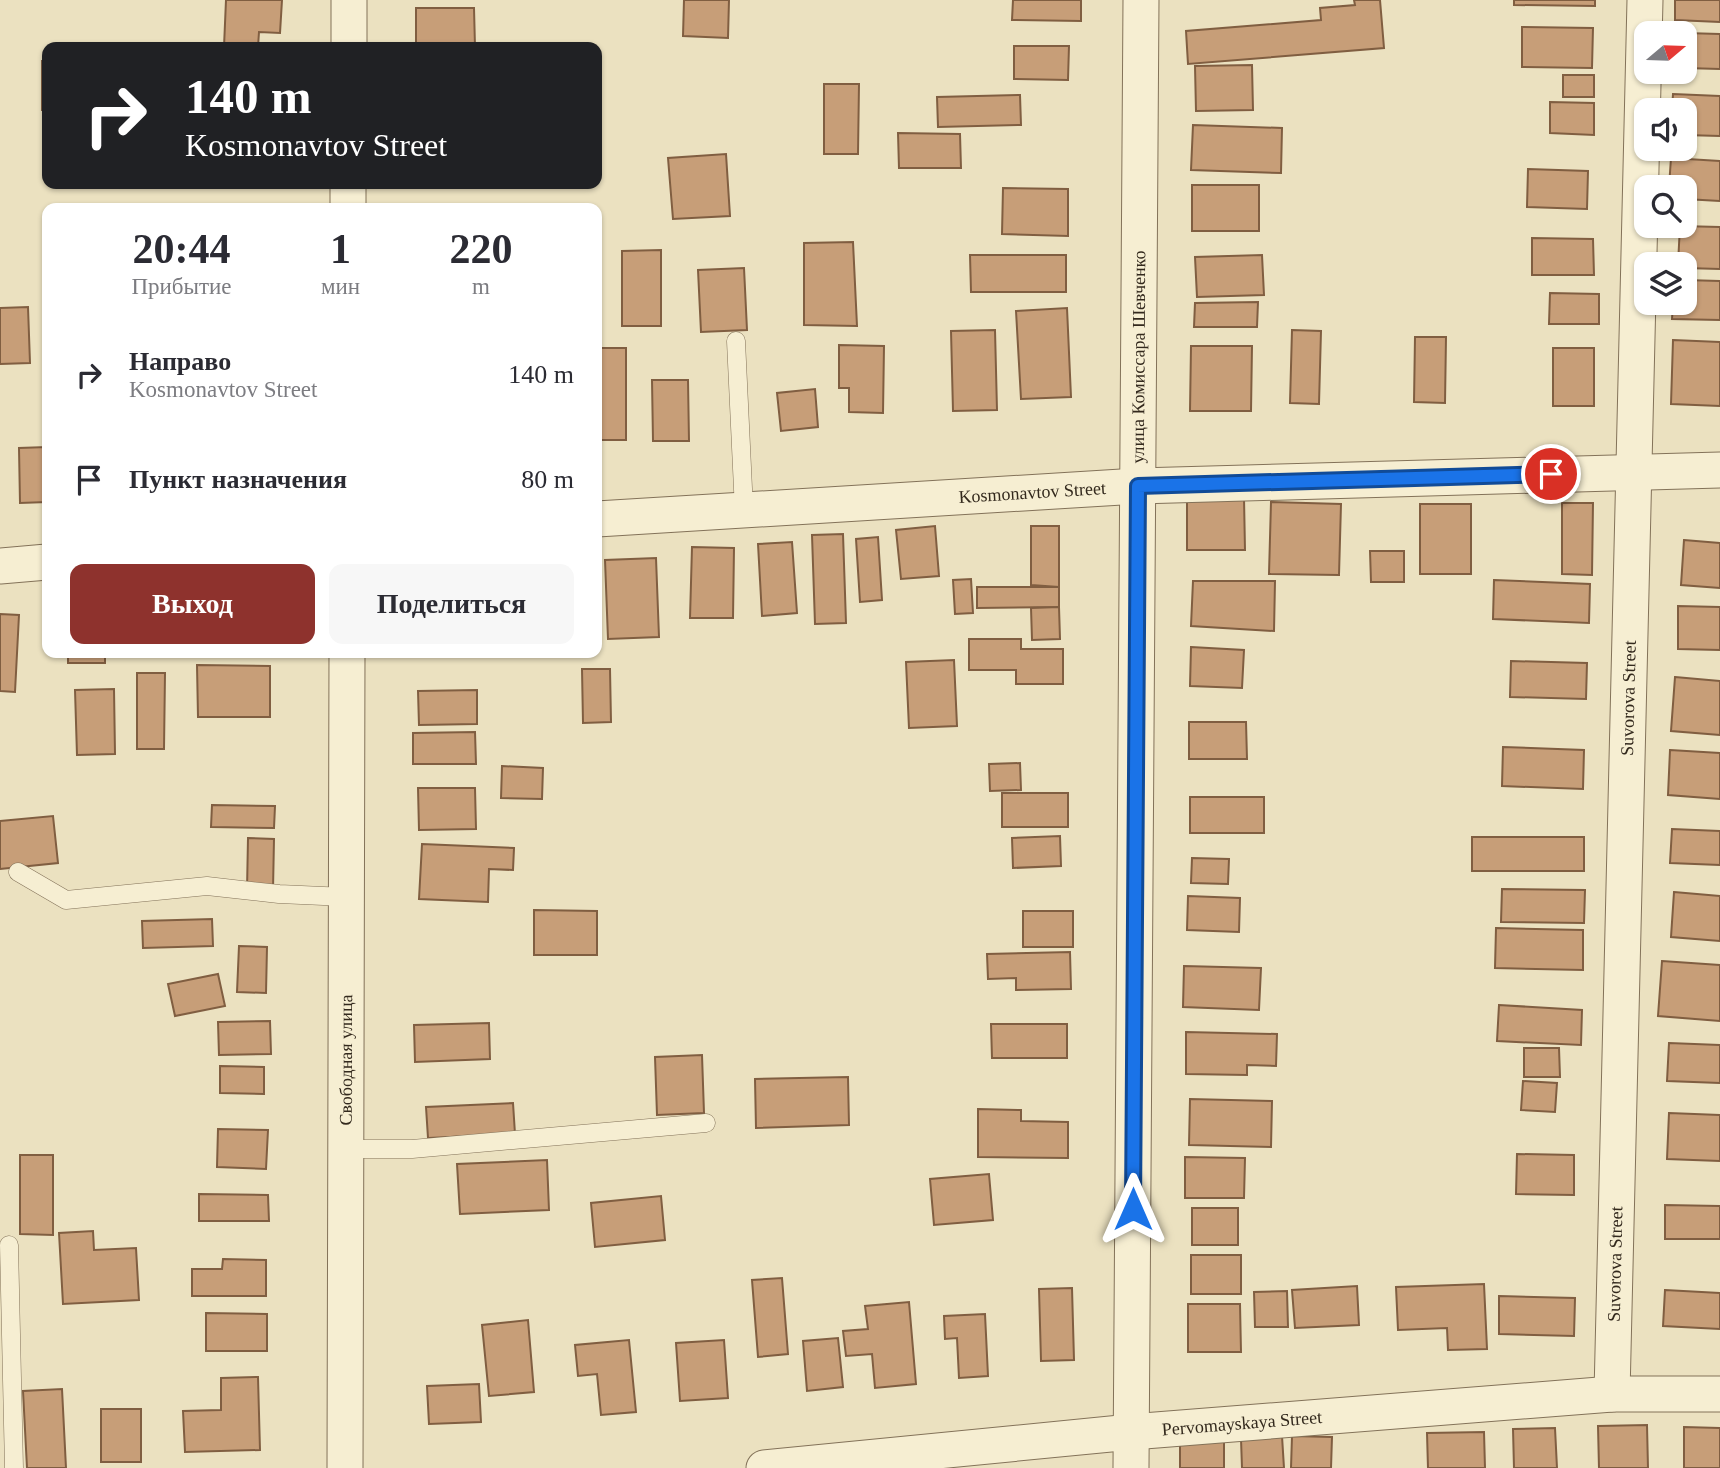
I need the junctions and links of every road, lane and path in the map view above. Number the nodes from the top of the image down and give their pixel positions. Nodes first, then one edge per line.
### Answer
1 (349, 0) edge
2 (1141, 0) edge
3 (1644, 0) edge
4 (349, 42) edge
5 (736, 341) dead end
6 (1720, 470) edge
7 (1633, 471) junction
8 (1138, 486) junction
9 (744, 510) junction
10 (602, 519) edge
11 (42, 562) edge
12 (0, 566) edge
13 (347, 658) edge
14 (18, 872) dead end
15 (346, 897) junction
16 (706, 1123) dead end
17 (346, 1149) junction
18 (9, 1245) dead end
19 (1612, 1394) junction
20 (1720, 1394) edge
21 (1131, 1432) junction
22 (14, 1468) edge
23 (345, 1468) edge
24 (764, 1468) edge
25 (1130, 1468) edge

1 - 4 street
2 - 8 street, улица Комиссара Шевченко
3 - 7 street, Suvorova Street
5 - 9 lane
6 - 7 street, Kosmonavtov Street
7 - 8 street, Kosmonavtov Street
7 - 19 street, Suvorova Street
8 - 9 street, Kosmonavtov Street
8 - 21 street, улица Комиссара Шевченко
9 - 10 street, Kosmonavtov Street
11 - 12 street
13 - 15 street, Свободная улица
14 - 15 lane
15 - 17 street, Свободная улица
16 - 17 lane
17 - 23 street, Свободная улица
18 - 22 lane
19 - 20 street, Pervomayskaya Street
19 - 21 street, Pervomayskaya Street
21 - 24 street, Pervomayskaya Street
21 - 25 street, улица Комиссара Шевченко

